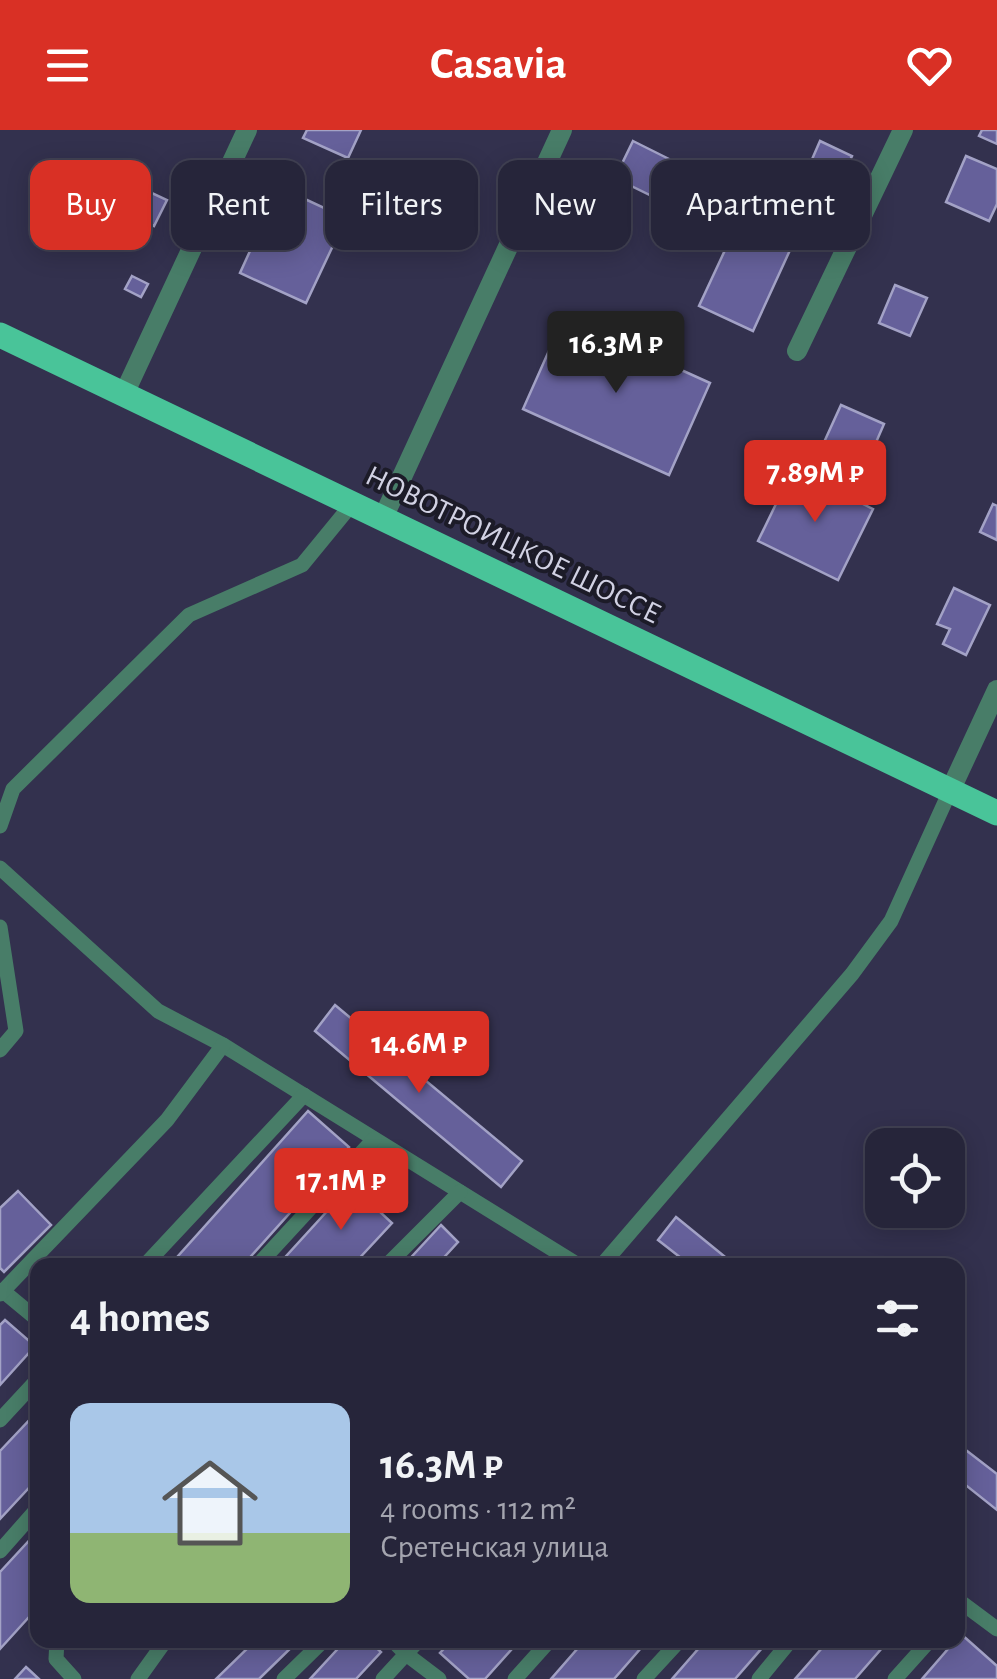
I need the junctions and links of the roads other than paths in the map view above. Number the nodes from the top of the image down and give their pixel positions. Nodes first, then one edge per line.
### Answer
1 (247, 130) edge
2 (562, 130) edge
3 (903, 130) edge
4 (0, 334) edge
5 (797, 351) dead end
6 (124, 394) junction
7 (352, 504) junction
8 (383, 518) junction
9 (997, 690) edge
10 (950, 790) junction
11 (997, 813) edge
12 (0, 826) edge
13 (0, 868) edge
14 (0, 927) edge
15 (223, 1045) junction
16 (0, 1050) edge
17 (304, 1095) junction
18 (374, 1139) junction
19 (460, 1192) junction
20 (35, 1258) edge
21 (152, 1258) edge
22 (264, 1258) edge
23 (393, 1258) edge
24 (567, 1258) edge
25 (608, 1258) edge
26 (30, 1263) edge
27 (2, 1292) edge
28 (30, 1314) edge
29 (30, 1388) edge
30 (0, 1420) edge
31 (30, 1517) edge
32 (0, 1551) edge
33 (965, 1608) edge
34 (997, 1628) edge
35 (57, 1648) edge
36 (160, 1648) edge
37 (316, 1648) edge
38 (400, 1648) edge
39 (412, 1648) edge
40 (543, 1648) edge
41 (673, 1648) edge
42 (784, 1648) edge
43 (923, 1648) edge
44 (406, 1654) junction
45 (74, 1679) edge
46 (138, 1679) edge
47 (284, 1679) edge
48 (384, 1679) edge
49 (439, 1679) edge
50 (515, 1679) edge
51 (644, 1679) edge
52 (759, 1679) edge
53 (895, 1679) edge

1 - 6 street
2 - 8 street
3 - 5 street
4 - 6 main road, НОВОТРОИЦКОЕ ШОССЕ
6 - 7 main road, НОВОТРОИЦКОЕ ШОССЕ
7 - 8 main road, НОВОТРОИЦКОЕ ШОССЕ
7 - 12 lane
8 - 10 main road, НОВОТРОИЦКОЕ ШОССЕ
9 - 10 street
10 - 11 main road, НОВОТРОИЦКОЕ ШОССЕ
10 - 25 lane
13 - 15 lane
14 - 16 lane
15 - 17 lane
15 - 20 lane
17 - 18 lane
17 - 21 lane
18 - 19 lane
18 - 22 lane
19 - 23 lane
19 - 24 lane
26 - 27 lane
27 - 28 lane
29 - 30 lane
31 - 32 lane
33 - 34 lane
35 - 45 lane
36 - 46 lane
37 - 47 lane
38 - 44 lane
39 - 44 lane
40 - 50 lane
41 - 51 lane
42 - 52 lane
43 - 53 lane
44 - 48 lane
44 - 49 lane

